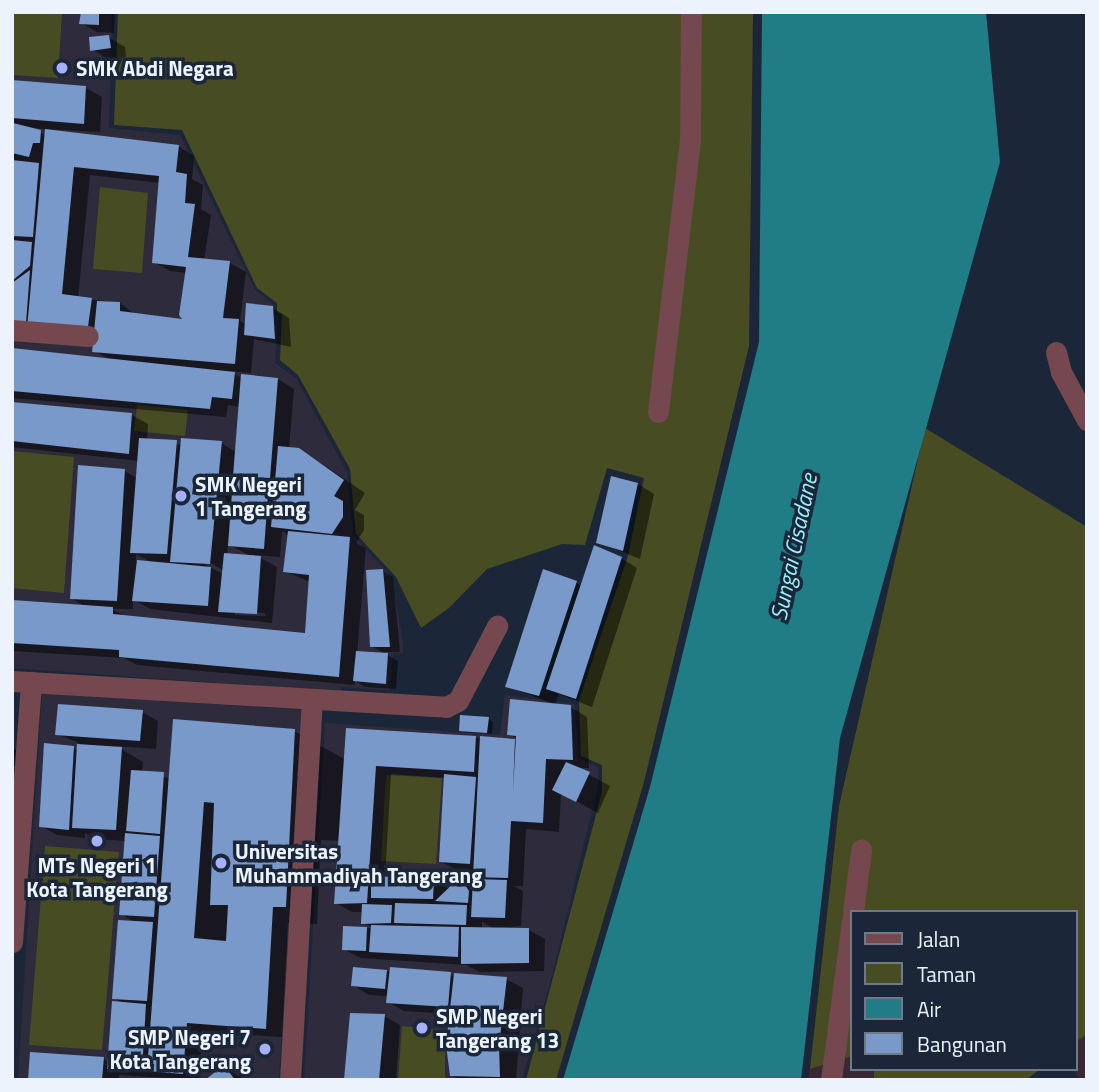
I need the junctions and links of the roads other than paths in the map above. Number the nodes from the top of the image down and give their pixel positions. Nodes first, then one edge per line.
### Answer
1 (691, 12) edge
2 (12, 330) edge
3 (88, 336) dead end
4 (1056, 352) dead end
5 (658, 412) dead end
6 (1087, 420) edge
7 (496, 626) dead end
8 (22, 681) edge
9 (312, 700) junction
10 (861, 850) dead end
11 (853, 910) edge
12 (850, 935) edge
13 (12, 942) edge
14 (290, 1080) edge
15 (831, 1080) edge

1 - 5 street
2 - 3 street
4 - 6 street
7 - 9 street
8 - 9 street
8 - 13 street
9 - 14 street
10 - 11 street
12 - 15 street

